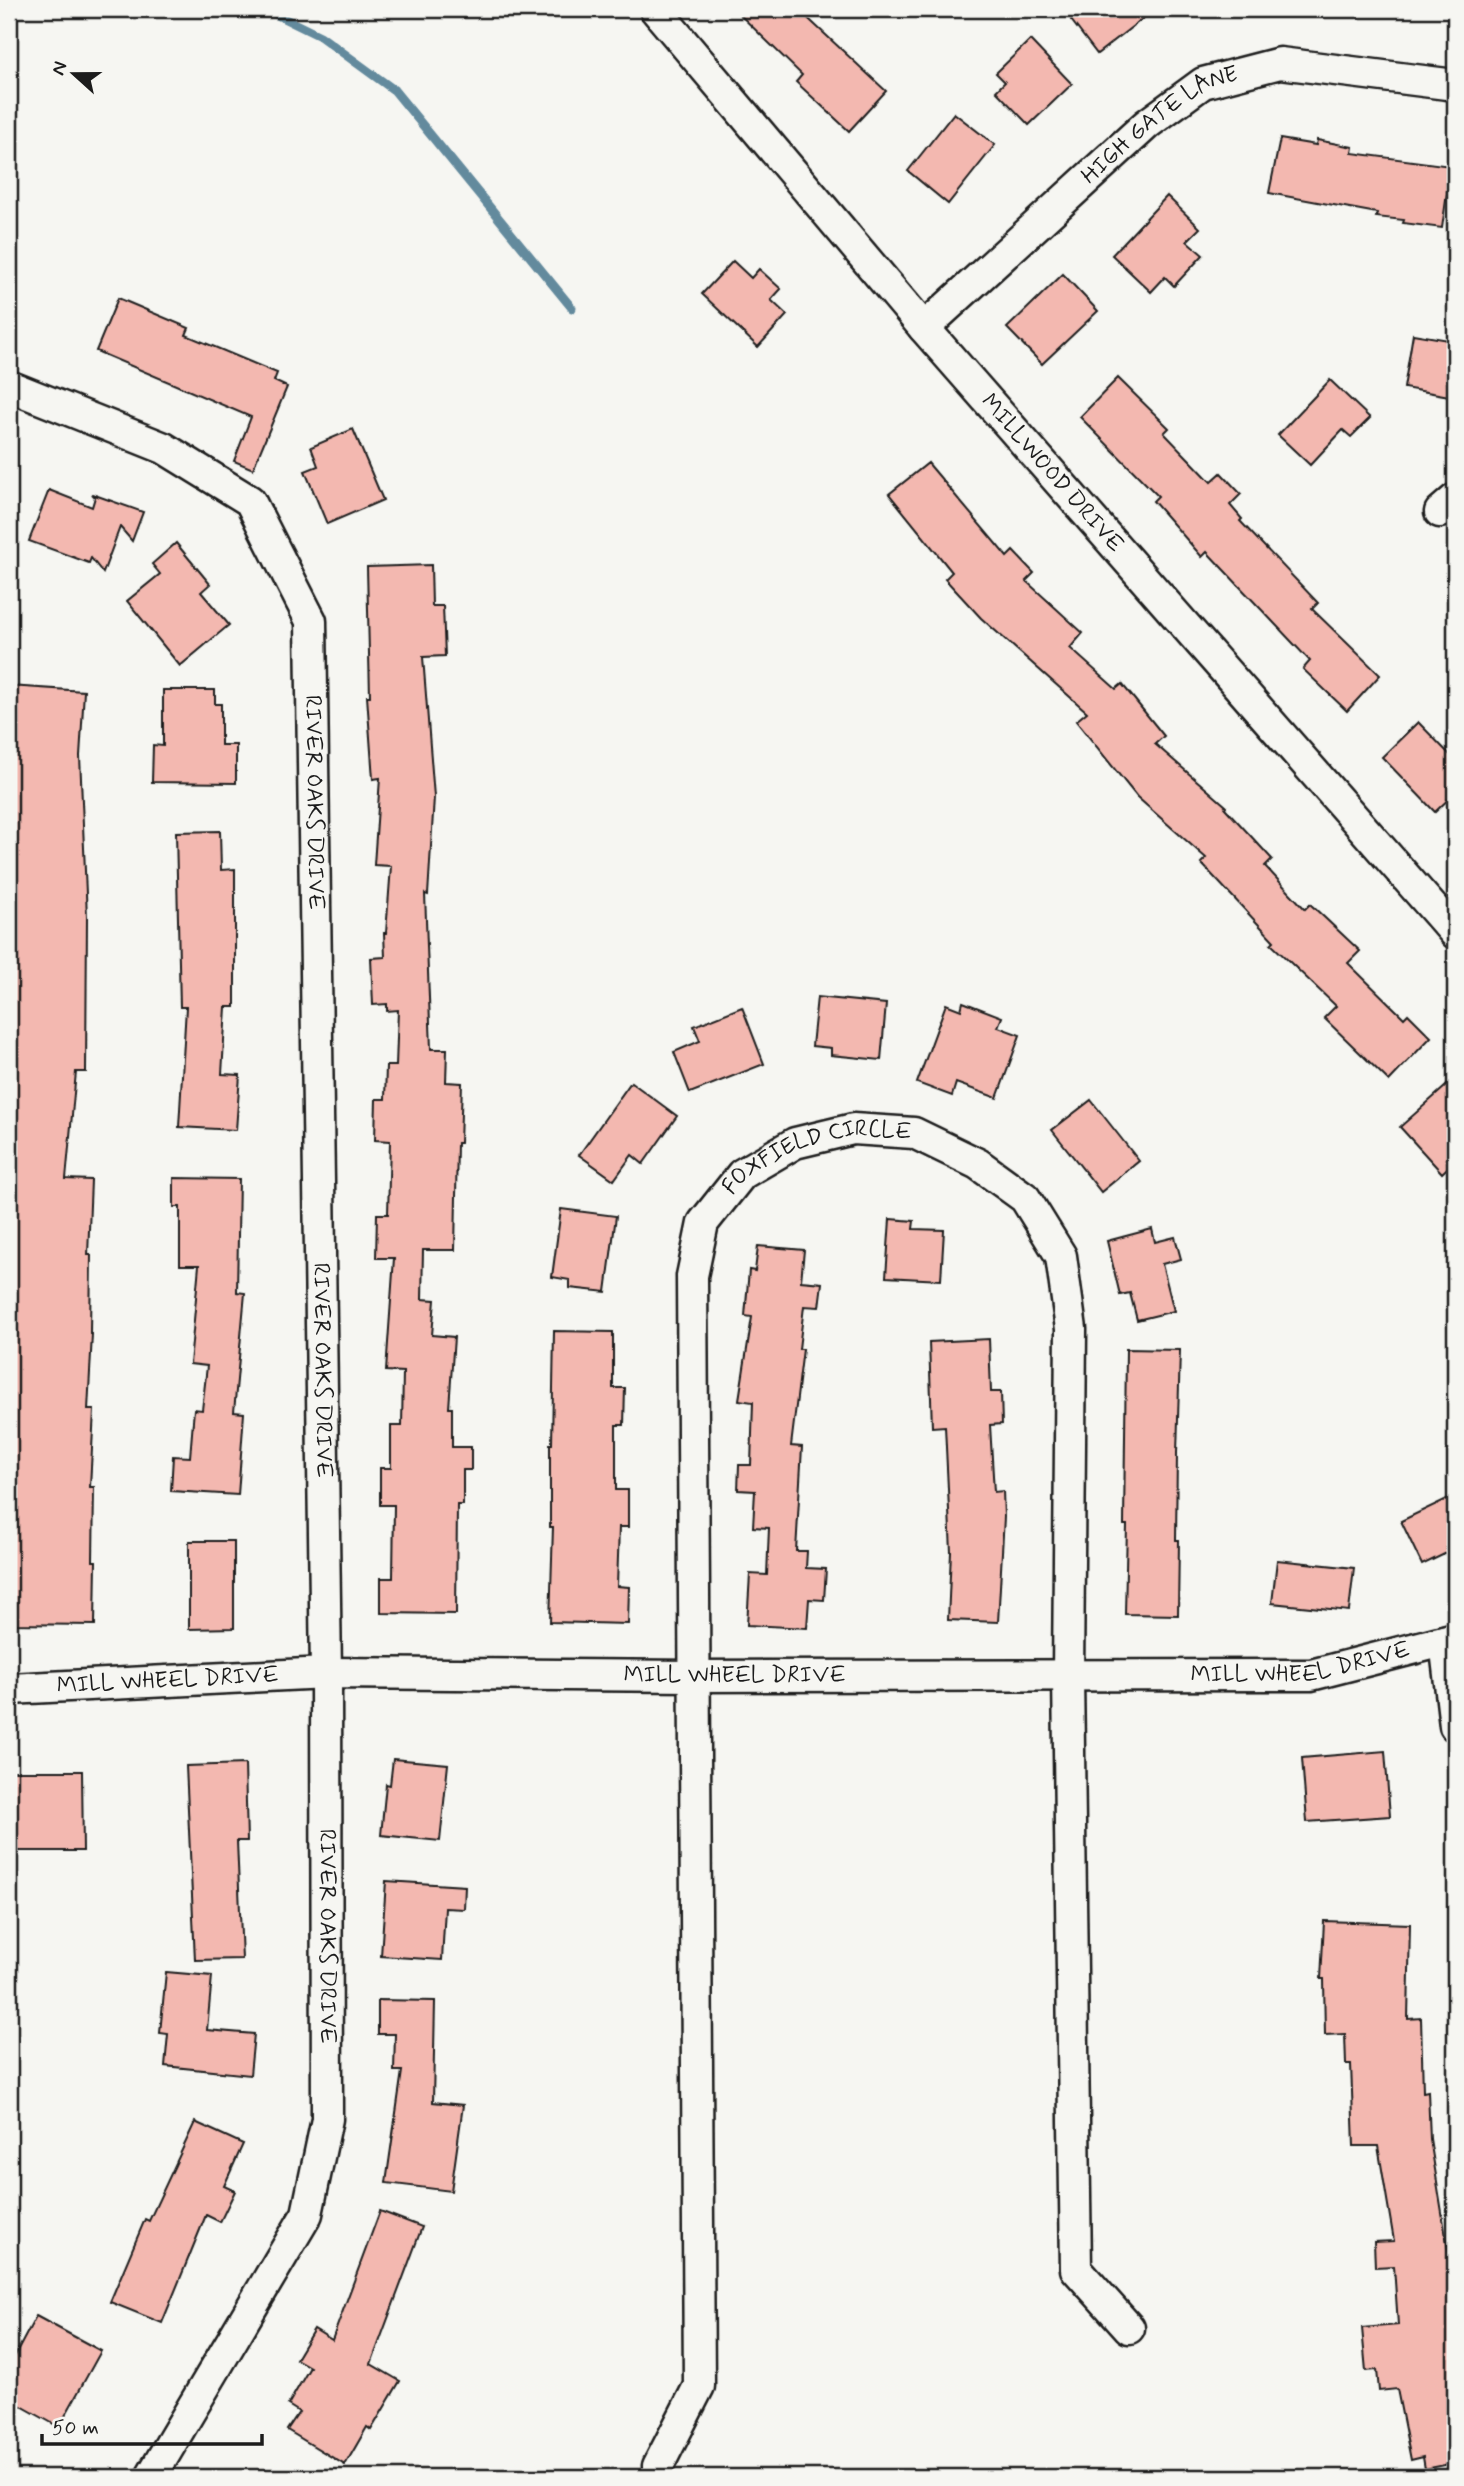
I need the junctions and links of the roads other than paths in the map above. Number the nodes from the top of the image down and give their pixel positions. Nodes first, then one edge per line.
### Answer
1 (656, 9) edge
2 (1455, 85) edge
3 (924, 328) junction
4 (9, 386) edge
5 (1455, 933) edge
6 (1450, 1639) edge
7 (326, 1673) junction
8 (694, 1676) junction
9 (1068, 1676) junction
10 (9, 1689) edge
11 (1455, 1726) edge
12 (1129, 2328) dead end
13 (658, 2466) dead end
14 (151, 2477) edge

1 - 3 street, MILLWOOD DRIVE
2 - 3 street, HIGH GATE LANE
3 - 5 street, MILLWOOD DRIVE
4 - 7 street, RIVER OAKS DRIVE
6 - 9 street, MILL WHEEL DRIVE
6 - 11 street
7 - 8 street, MILL WHEEL DRIVE
7 - 10 street, MILL WHEEL DRIVE
7 - 14 street, RIVER OAKS DRIVE
8 - 9 street, MILL WHEEL DRIVE
8 - 9 street, FOXFIELD CIRCLE
8 - 13 street, FOXFIELD CIRCLE
9 - 12 street, FOXFIELD CIRCLE

